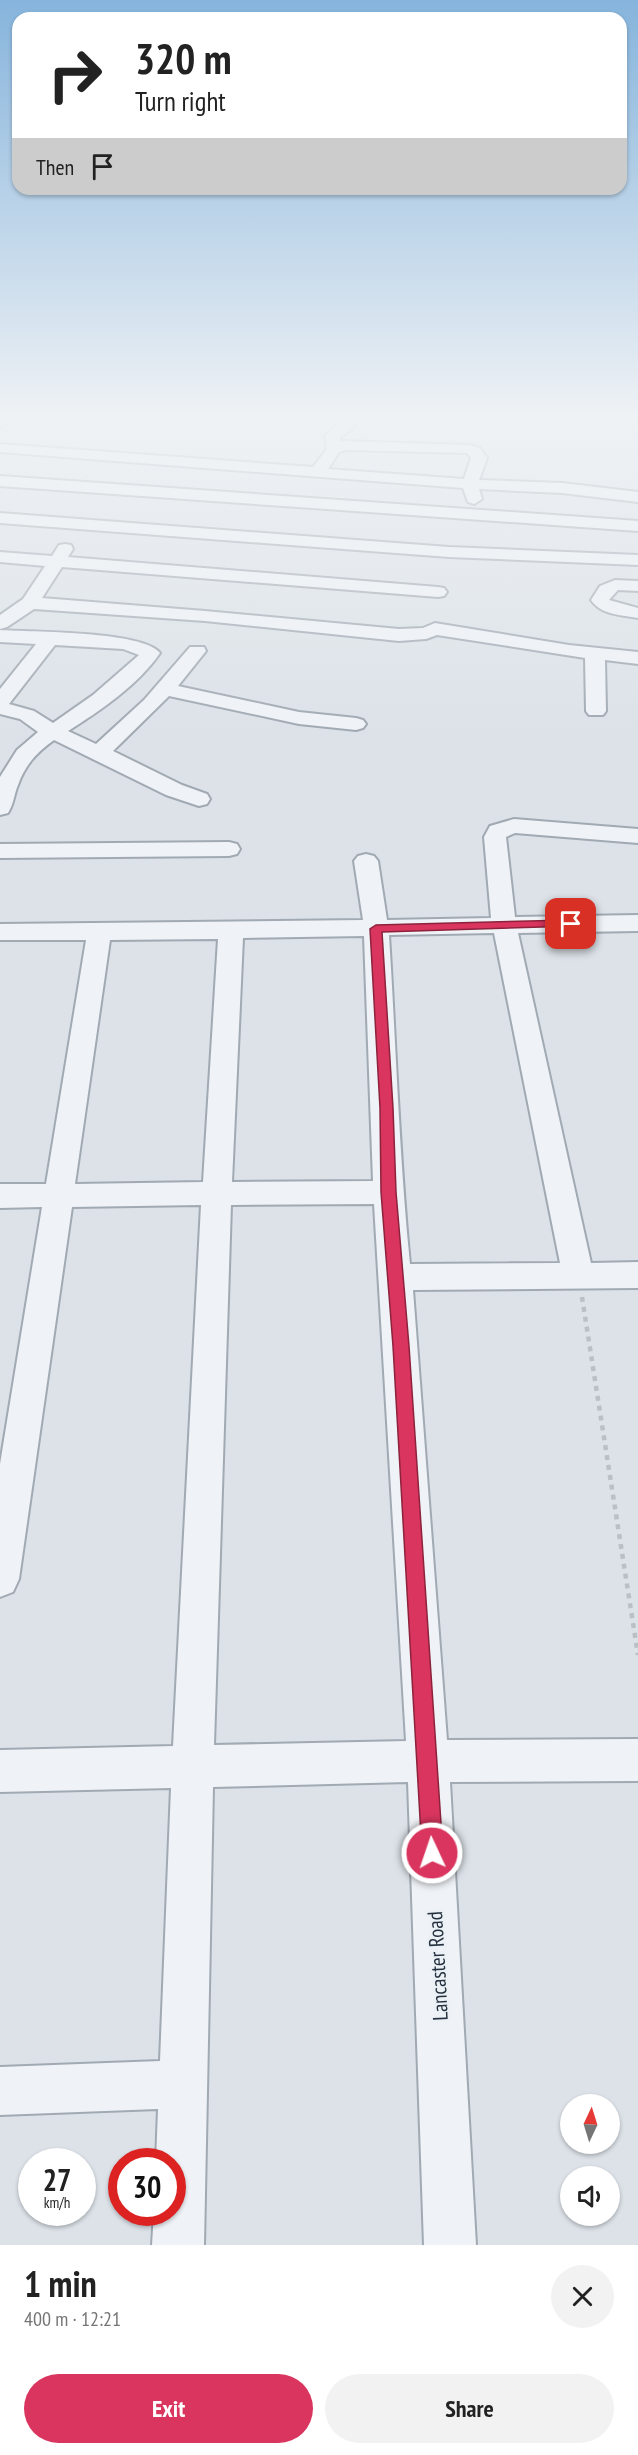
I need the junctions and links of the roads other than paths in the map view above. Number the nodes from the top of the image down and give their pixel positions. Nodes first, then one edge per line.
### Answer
1 (65, 523) edge
2 (461, 523) edge
3 (598, 523) edge
4 (82, 524) junction
5 (638, 526) edge
6 (449, 552) junction
7 (0, 557) edge
8 (57, 561) junction
9 (638, 561) edge
10 (638, 586) edge
11 (30, 603) junction
12 (437, 610) junction
13 (638, 613) edge
14 (0, 623) edge
15 (0, 636) edge
16 (50, 638) junction
17 (197, 651) dead end
18 (595, 655) junction
19 (638, 658) edge
20 (166, 689) junction
21 (0, 702) edge
22 (0, 708) edge
23 (596, 711) dead end
24 (356, 723) dead end
25 (51, 731) junction
26 (99, 752) junction
27 (199, 799) dead end
28 (0, 808) edge
29 (638, 836) edge
30 (229, 849) dead end
31 (0, 851) edge
32 (366, 861) dead end
33 (638, 923) edge
34 (504, 924) junction
35 (376, 929) junction
36 (0, 932) edge
37 (231, 932) junction
38 (99, 933) junction
39 (388, 1192) junction
40 (58, 1194) junction
41 (216, 1194) junction
42 (0, 1196) edge
43 (638, 1275) edge
44 (578, 1276) junction
45 (396, 1277) junction
46 (0, 1579) edge
47 (638, 1760) edge
48 (428, 1761) junction
49 (191, 1765) junction
50 (0, 1771) edge
51 (183, 2084) junction
52 (0, 2091) edge
53 (178, 2245) edge
54 (450, 2245) edge

1 - 4 street
2 - 6 street
3 - 5 street
4 - 6 street
4 - 8 street
6 - 9 street
6 - 12 street
7 - 8 street
8 - 11 street
8 - 12 street
10 - 13 street
11 - 12 street
11 - 14 street
12 - 18 street
15 - 16 street
16 - 21 street
16 - 25 street
17 - 20 street
18 - 19 street
18 - 23 street
20 - 24 street
20 - 26 street
22 - 25 street
25 - 26 street
25 - 28 street
26 - 27 street
29 - 34 street
30 - 31 street
32 - 35 street, Lancaster Road
33 - 34 street
34 - 35 street
34 - 44 street
35 - 37 street
35 - 39 street, Lancaster Road
36 - 38 street
37 - 38 street
37 - 41 street
38 - 40 street
39 - 41 street
39 - 45 street, Lancaster Road
40 - 41 street
40 - 42 street
40 - 46 street
41 - 49 street
43 - 44 street
44 - 45 street
45 - 48 street, Lancaster Road
47 - 48 street
48 - 49 street
48 - 54 street, Lancaster Road
49 - 50 street
49 - 51 street
51 - 52 street
51 - 53 street

